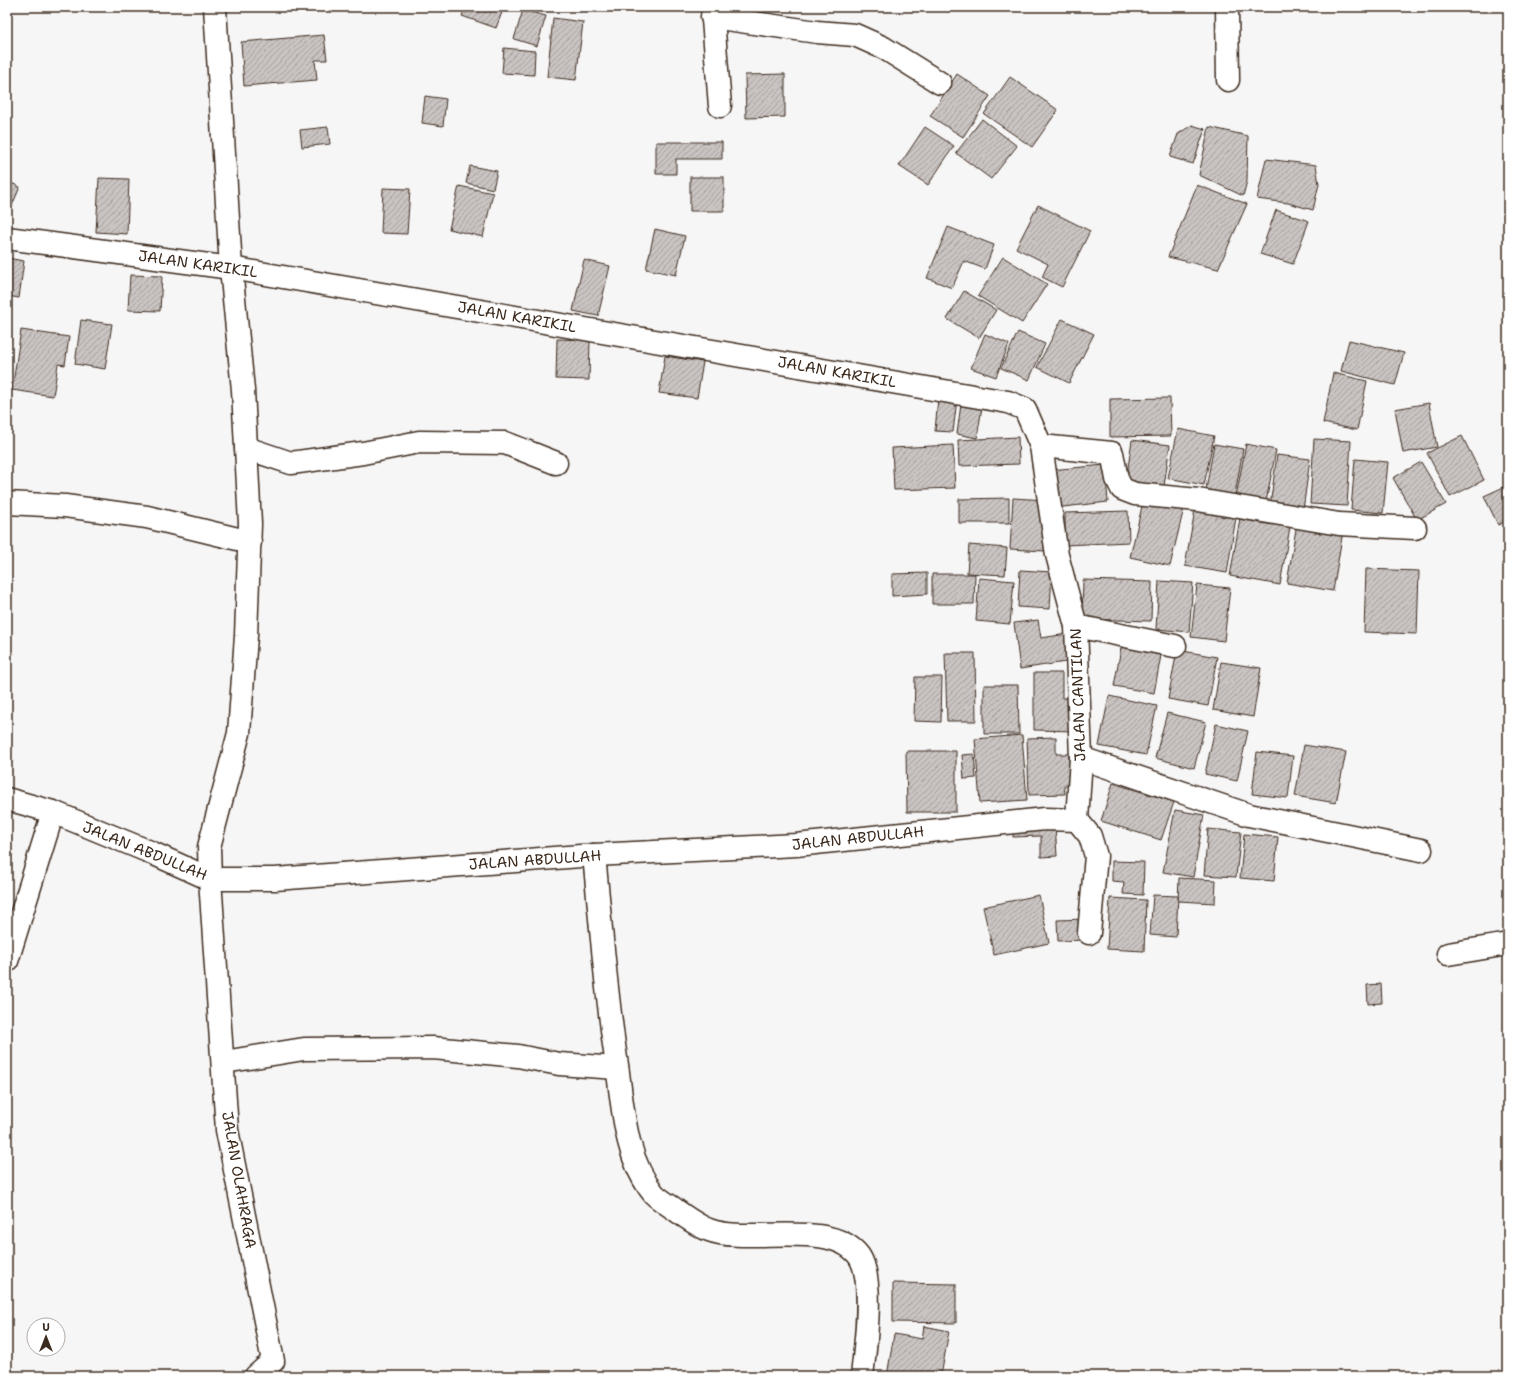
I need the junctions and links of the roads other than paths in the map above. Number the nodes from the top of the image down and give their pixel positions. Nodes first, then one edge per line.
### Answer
1 (215, 7) edge
2 (1227, 7) edge
3 (712, 12) edge
4 (1228, 80) dead end
5 (940, 83) dead end
6 (720, 106) dead end
7 (7, 238) edge
8 (231, 268) junction
9 (1025, 409) joint
10 (1042, 446) junction
11 (246, 448) junction
12 (556, 463) dead end
13 (7, 503) edge
14 (1415, 528) dead end
15 (250, 542) junction
16 (1076, 626) junction
17 (1175, 646) dead end
18 (1081, 758) junction
19 (7, 799) edge
20 (53, 812) junction
21 (1077, 820) junction
22 (1421, 850) dead end
23 (594, 855) junction
24 (210, 879) junction
25 (1089, 933) dead end
26 (1508, 944) edge
27 (1448, 954) dead end
28 (7, 961) edge
29 (224, 1062) junction
30 (617, 1068) junction
31 (256, 1376) edge
32 (862, 1376) edge

1 - 8 street, JALAN OLAHRAGA
2 - 4 street
3 - 5 street
3 - 6 street
7 - 8 street, JALAN KARIKIL
8 - 9 street, JALAN KARIKIL
8 - 11 street, JALAN OLAHRAGA
9 - 10 street, JALAN CANTILAN
10 - 14 street
10 - 16 street, JALAN CANTILAN
11 - 12 street
11 - 15 street, JALAN OLAHRAGA
13 - 15 street
15 - 24 street, JALAN OLAHRAGA
16 - 17 street
16 - 18 street, JALAN CANTILAN
18 - 21 street, JALAN CANTILAN
18 - 22 street
19 - 20 street, JALAN ABDULLAH
20 - 24 street, JALAN ABDULLAH
20 - 28 street
21 - 23 street, JALAN ABDULLAH
21 - 25 street
23 - 24 street, JALAN ABDULLAH
23 - 30 street
24 - 29 street, JALAN OLAHRAGA
26 - 27 street
29 - 30 street
29 - 31 street, JALAN OLAHRAGA
30 - 32 street

